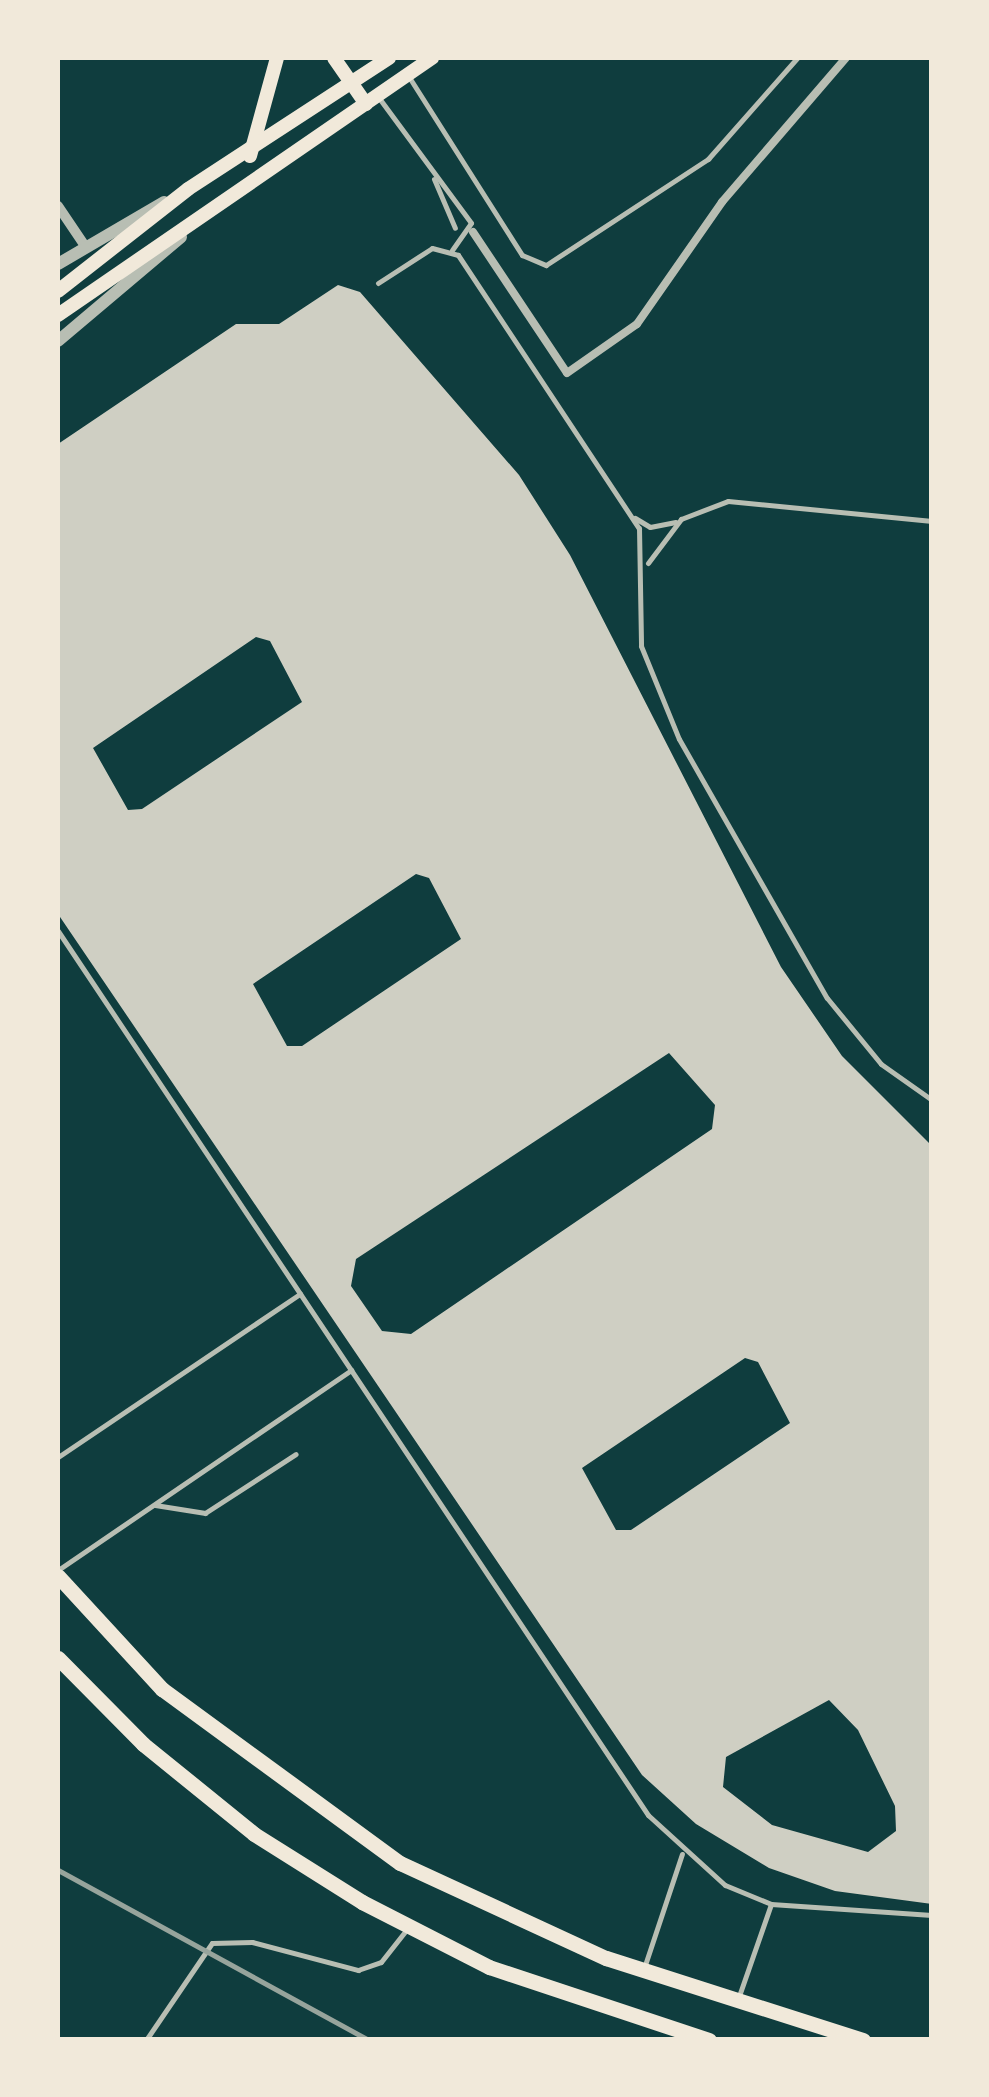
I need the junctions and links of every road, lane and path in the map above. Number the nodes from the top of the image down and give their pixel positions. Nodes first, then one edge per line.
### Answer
1 (277, 58) edge
2 (334, 58) edge
3 (389, 58) edge
4 (797, 58) edge
5 (846, 58) edge
6 (418, 64) edge
7 (353, 85) junction
8 (372, 100) junction
9 (250, 156) junction
10 (428, 168) junction
11 (188, 189) junction
12 (58, 206) edge
13 (210, 210) junction
14 (455, 228) dead end
15 (473, 232) junction
16 (85, 246) junction
17 (452, 250) junction
18 (58, 264) edge
19 (378, 283) dead end
20 (58, 291) edge
21 (58, 315) edge
22 (58, 341) edge
23 (633, 516) junction
24 (682, 519) junction
25 (932, 521) edge
26 (646, 567) junction
27 (58, 932) edge
28 (932, 1100) edge
29 (300, 1294) junction
30 (351, 1370) junction
31 (296, 1454) dead end
32 (58, 1457) edge
33 (152, 1506) junction
34 (58, 1573) edge
35 (58, 1658) edge
36 (682, 1854) junction
37 (771, 1904) junction
38 (932, 1915) edge
39 (409, 1926) junction
40 (643, 1971) junction
41 (736, 2004) junction
42 (146, 2040) edge
43 (709, 2040) edge
44 (863, 2040) edge

1 - 9 main road
2 - 7 main road
3 - 7 main road
4 - 6 lane
5 - 15 street
6 - 8 main road
7 - 8 main road
7 - 9 main road
8 - 10 lane
8 - 13 main road
9 - 11 main road
10 - 14 lane
10 - 15 lane
11 - 16 street
11 - 20 main road
12 - 16 street
13 - 21 main road
13 - 22 street
15 - 17 lane
16 - 18 street
17 - 19 lane
17 - 23 lane
23 - 24 lane
23 - 26 lane
24 - 25 lane
24 - 26 lane
26 - 28 lane
27 - 29 lane
29 - 30 lane
29 - 32 lane
30 - 33 lane
30 - 36 lane
31 - 33 lane
33 - 34 lane
34 - 40 main road
35 - 39 main road
36 - 37 lane
36 - 40 lane
37 - 38 lane
37 - 41 lane
39 - 42 lane
39 - 43 main road
40 - 41 main road
41 - 44 main road

